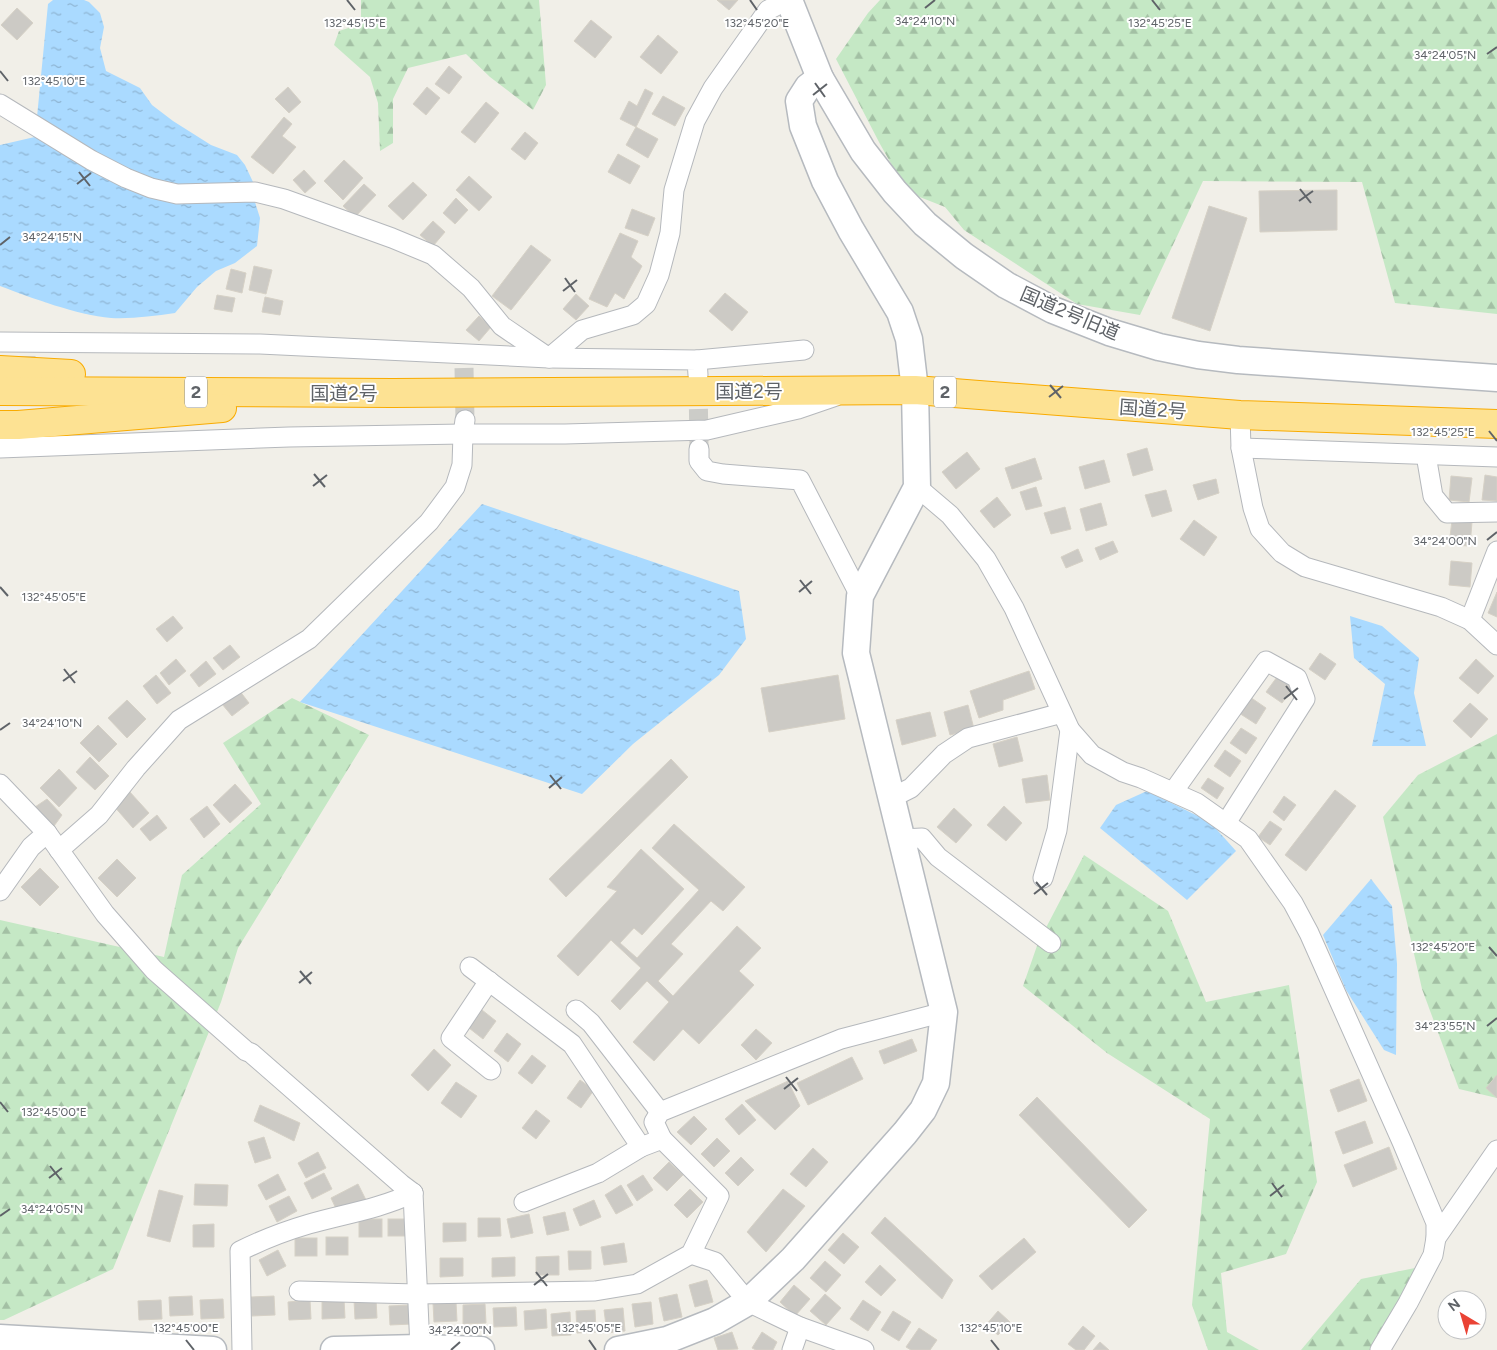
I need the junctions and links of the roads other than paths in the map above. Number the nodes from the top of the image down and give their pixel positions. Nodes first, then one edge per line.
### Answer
1 (788, 0) edge
2 (820, 78) junction
3 (0, 104) edge
4 (0, 342) edge
5 (804, 350) dead end
6 (549, 358) junction
7 (0, 370) edge
8 (1497, 378) edge
9 (915, 390) junction
10 (0, 391) edge
11 (849, 391) junction
12 (188, 392) junction
13 (393, 393) junction
14 (1240, 415) junction
15 (1497, 424) edge
16 (0, 425) edge
17 (464, 427) junction
18 (0, 448) edge
19 (1241, 448) junction
20 (699, 449) tunnel mouth
21 (1426, 455) junction
22 (1497, 457) edge
23 (917, 487) junction
24 (1497, 512) edge
25 (1497, 552) edge
26 (860, 596) junction
27 (1470, 620) junction
28 (1497, 644) edge
29 (1062, 713) junction
30 (1070, 730) junction
31 (0, 784) edge
32 (1173, 792) junction
33 (891, 798) junction
34 (1226, 823) junction
35 (47, 833) junction
36 (902, 839) junction
37 (60, 850) junction
38 (1043, 878) dead end
39 (0, 891) edge
40 (1051, 943) dead end
41 (470, 967) dead end
42 (489, 981) junction
43 (576, 1010) dead end
44 (944, 1012) junction
45 (491, 1070) dead end
46 (660, 1112) junction
47 (662, 1139) junction
48 (641, 1147) junction
49 (1497, 1150) edge
50 (413, 1192) junction
51 (524, 1202) dead end
52 (1436, 1238) junction
53 (691, 1254) junction
54 (299, 1291) dead end
55 (417, 1294) junction
56 (748, 1302) junction
57 (800, 1327) junction
58 (7, 1342) edge
59 (420, 1348) junction
60 (212, 1350) edge
61 (242, 1350) edge
62 (334, 1350) edge
63 (480, 1350) edge
64 (618, 1350) edge
65 (792, 1350) edge
66 (864, 1350) edge
67 (1380, 1350) edge

1 - 2 street, 国道2号旧道
1 - 6 street
2 - 8 street, 国道2号旧道
2 - 9 street
3 - 6 street
4 - 6 street
5 - 6 street
7 - 12 highway
9 - 11 highway, 国道2号 / 2
9 - 14 highway, 国道2号 / 2
9 - 23 street
10 - 12 highway, 国道2号 / 2
11 - 13 highway, 国道2号 / 2
11 - 17 street
12 - 13 highway, 国道2号 / 2
13 - 16 highway
14 - 15 highway, 国道2号 / 2
14 - 19 street
17 - 18 street
17 - 37 street
19 - 21 street
19 - 27 street
20 - 26 street
21 - 22 street
21 - 24 street
23 - 26 street
23 - 29 street
25 - 27 street
26 - 33 street
27 - 28 street
29 - 30 street
29 - 33 street
30 - 32 street
30 - 38 street
31 - 35 street
32 - 34 street
32 - 34 street
33 - 36 street
34 - 52 street
35 - 37 street
35 - 39 street
36 - 40 street
36 - 44 street
37 - 50 street
41 - 42 street
42 - 45 street
42 - 48 street
43 - 46 street
44 - 46 street
44 - 56 street
46 - 47 street
47 - 48 street
47 - 53 street
48 - 51 street
49 - 52 street
50 - 55 street
50 - 61 street
52 - 67 street
53 - 55 street
53 - 56 street
54 - 55 street
55 - 59 street
56 - 57 street
56 - 64 street
57 - 65 street
57 - 66 street
58 - 60 street
59 - 62 street
59 - 63 street

